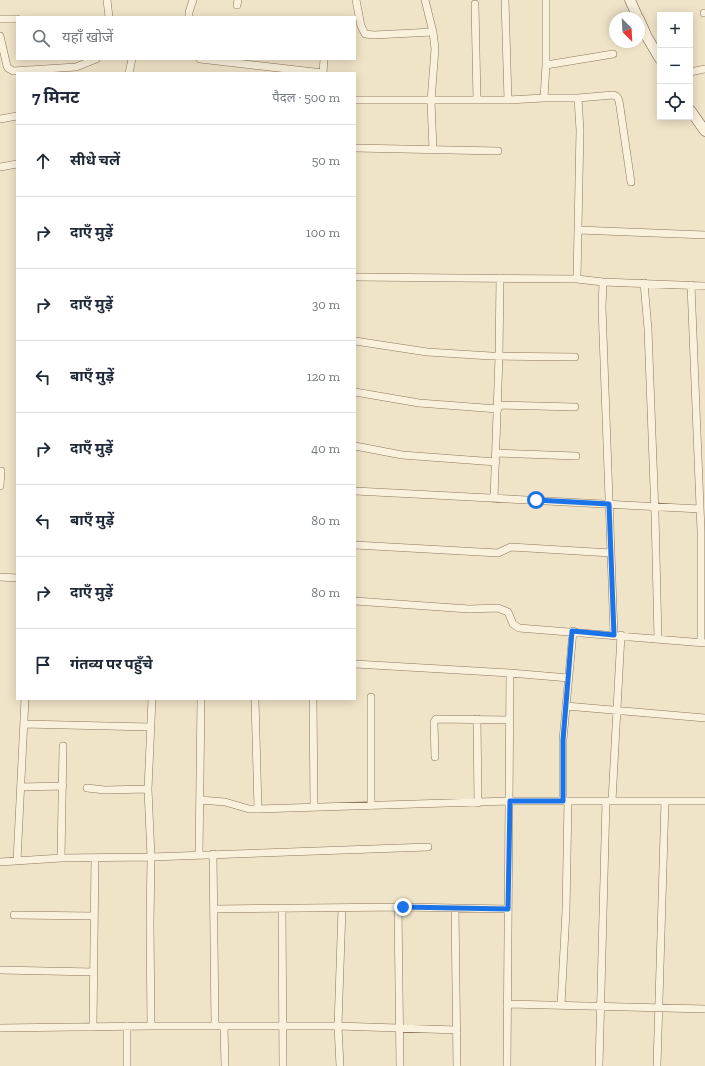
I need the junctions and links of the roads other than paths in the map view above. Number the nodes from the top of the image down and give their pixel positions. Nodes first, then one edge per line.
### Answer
1 (107, 0) edge
2 (193, 0) edge
3 (356, 0) edge
4 (426, 0) edge
5 (505, 0) edge
6 (546, 0) edge
7 (630, 0) edge
8 (474, 4) dead end
9 (636, 12) edge
10 (109, 16) edge
11 (189, 16) edge
12 (0, 19) edge
13 (16, 19) edge
14 (434, 32) junction
15 (645, 32) edge
16 (0, 36) edge
17 (613, 54) dead end
18 (657, 54) edge
19 (94, 60) edge
20 (132, 60) edge
21 (209, 60) edge
22 (324, 60) edge
23 (3, 61) edge
24 (546, 65) junction
25 (705, 69) edge
26 (693, 71) edge
27 (129, 72) edge
28 (314, 72) edge
29 (323, 72) edge
30 (544, 98) junction
31 (578, 98) junction
32 (356, 100) edge
33 (477, 100) junction
34 (508, 100) junction
35 (431, 101) junction
36 (693, 114) edge
37 (16, 116) edge
38 (0, 119) edge
39 (705, 131) edge
40 (356, 148) edge
41 (433, 150) junction
42 (498, 151) dead end
43 (16, 164) edge
44 (0, 167) edge
45 (631, 182) dead end
46 (578, 230) junction
47 (705, 235) edge
48 (356, 277) edge
49 (500, 278) junction
50 (577, 279) junction
51 (603, 282) junction
52 (644, 284) junction
53 (691, 285) junction
54 (705, 286) edge
55 (356, 341) edge
56 (499, 356) junction
57 (575, 357) dead end
58 (356, 392) edge
59 (498, 407) junction
60 (575, 407) dead end
61 (356, 446) edge
62 (496, 453) junction
63 (576, 456) dead end
64 (496, 462) junction
65 (2, 471) dead end
66 (0, 486) edge
67 (356, 491) edge
68 (494, 499) junction
69 (609, 504) junction
70 (655, 507) junction
71 (702, 511) edge
72 (356, 545) edge
73 (611, 553) junction
74 (0, 577) edge
75 (16, 578) edge
76 (356, 601) edge
77 (572, 631) junction
78 (618, 635) junction
79 (658, 638) junction
80 (703, 642) edge
81 (356, 664) edge
82 (510, 673) junction
83 (569, 678) junction
84 (371, 697) dead end
85 (25, 700) edge
86 (152, 700) edge
87 (201, 700) edge
88 (255, 700) edge
89 (313, 700) edge
90 (566, 706) junction
91 (616, 711) junction
92 (705, 718) edge
93 (477, 719) junction
94 (510, 720) junction
95 (24, 724) junction
96 (150, 727) junction
97 (63, 746) dead end
98 (435, 757) dead end
99 (63, 786) junction
100 (21, 787) junction
101 (87, 788) dead end
102 (148, 789) junction
103 (200, 800) junction
104 (705, 800) edge
105 (510, 801) junction
106 (565, 801) junction
107 (609, 801) junction
108 (665, 801) junction
109 (478, 802) junction
110 (371, 806) junction
111 (314, 807) junction
112 (258, 809) junction
113 (428, 847) dead end
114 (213, 854) junction
115 (199, 855) junction
116 (151, 857) junction
117 (61, 858) junction
118 (95, 858) junction
119 (17, 861) junction
120 (0, 862) edge
121 (398, 907) junction
122 (282, 908) junction
123 (342, 908) junction
124 (455, 908) junction
125 (214, 909) junction
126 (508, 909) junction
127 (14, 915) dead end
128 (94, 916) junction
129 (0, 970) edge
130 (94, 972) junction
131 (507, 1004) junction
132 (561, 1005) junction
133 (600, 1006) junction
134 (658, 1008) junction
135 (705, 1009) edge
136 (127, 1026) junction
137 (151, 1026) junction
138 (215, 1026) junction
139 (224, 1026) junction
140 (283, 1026) junction
141 (338, 1026) junction
142 (93, 1027) junction
143 (0, 1028) edge
144 (400, 1028) junction
145 (457, 1030) junction
146 (127, 1066) edge
147 (225, 1066) edge
148 (283, 1066) edge
149 (340, 1066) edge
150 (400, 1066) edge
151 (457, 1066) edge
152 (507, 1066) edge
153 (599, 1066) edge
154 (657, 1066) edge

1 - 10 street
2 - 11 street
3 - 14 street
4 - 14 street
5 - 34 street
6 - 24 street
7 - 9 street
8 - 33 street
12 - 13 street
14 - 35 street
15 - 18 street
16 - 23 street
17 - 24 street
19 - 23 street
20 - 27 street
21 - 28 street
22 - 29 street
24 - 30 street
25 - 26 street
30 - 31 street
30 - 34 street
31 - 45 street
31 - 46 street
32 - 35 street
33 - 34 street
33 - 35 street
35 - 41 street
36 - 39 street
37 - 38 street
40 - 41 street
41 - 42 street
43 - 44 street
46 - 47 street
46 - 50 street
48 - 49 street
49 - 50 street
49 - 56 street
50 - 51 street
51 - 52 street
51 - 69 street
52 - 53 street
52 - 70 street
53 - 54 street
53 - 71 street
55 - 56 street
56 - 57 street
56 - 59 street
58 - 59 street
59 - 60 street
59 - 62 street
61 - 64 street
62 - 63 street
62 - 64 street
64 - 68 street
65 - 66 street
67 - 68 street
68 - 69 street
69 - 70 street
69 - 73 street
70 - 71 street
70 - 79 street
71 - 80 street
72 - 73 street
73 - 78 street
74 - 75 street
76 - 77 street
77 - 78 street
77 - 83 street
78 - 79 street
78 - 91 street
79 - 80 street
81 - 82 street
82 - 83 street
82 - 94 street
83 - 90 street
84 - 110 street
85 - 95 street
86 - 96 street
87 - 103 street
88 - 112 street
89 - 111 street
90 - 91 street
90 - 106 street
91 - 92 street
91 - 107 street
93 - 94 street
93 - 98 street
93 - 109 street
94 - 105 street
95 - 96 street
95 - 100 street
96 - 102 street
97 - 99 street
99 - 100 street
99 - 117 street
100 - 119 street
101 - 102 street
102 - 116 street
103 - 112 street
103 - 115 street
104 - 108 street
105 - 106 street
105 - 109 street
105 - 126 street
106 - 107 street
106 - 132 street
107 - 108 street
107 - 133 street
108 - 134 street
109 - 110 street
110 - 111 street
111 - 112 street
113 - 114 street
114 - 115 street
114 - 125 street
115 - 116 street
116 - 118 street
116 - 137 street
117 - 118 street
117 - 119 street
118 - 128 street
119 - 120 street
121 - 123 street
121 - 124 street
121 - 144 street
122 - 123 street
122 - 125 street
122 - 140 street
123 - 141 street
124 - 126 street
124 - 145 street
125 - 138 street
126 - 131 street
127 - 128 street
128 - 130 street
129 - 130 street
130 - 142 street
131 - 132 street
131 - 152 street
132 - 133 street
133 - 134 street
133 - 153 street
134 - 135 street
134 - 154 street
136 - 137 street
136 - 142 street
136 - 146 street
137 - 138 street
138 - 139 street
139 - 140 street
139 - 147 street
140 - 141 street
140 - 148 street
141 - 144 street
141 - 149 street
142 - 143 street
144 - 145 street
144 - 150 street
145 - 151 street

